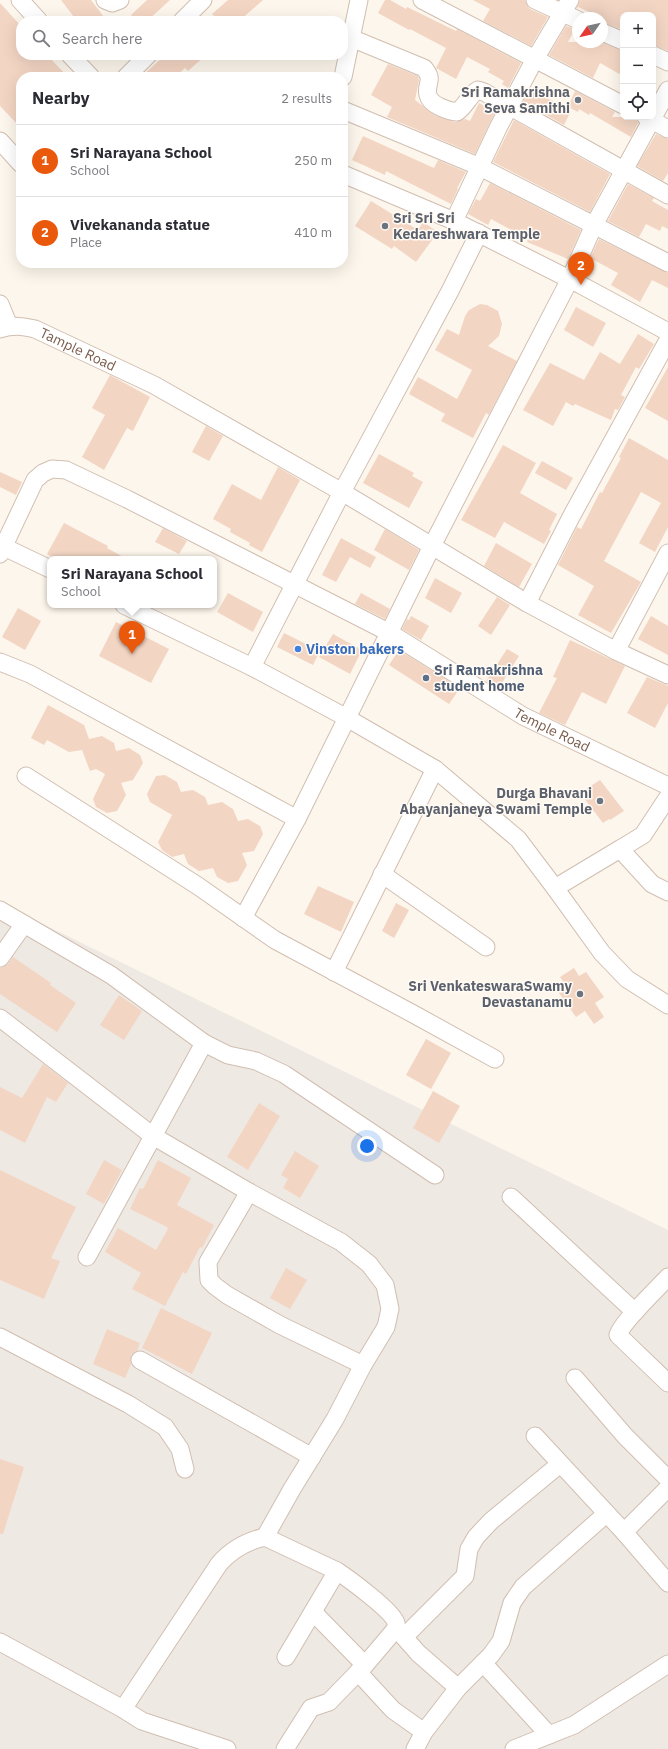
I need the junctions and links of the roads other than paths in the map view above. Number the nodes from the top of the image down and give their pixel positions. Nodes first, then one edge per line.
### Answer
1 (20, 0) edge
2 (105, 0) edge
3 (120, 0) edge
4 (203, 0) edge
5 (359, 0) edge
6 (422, 0) edge
7 (535, 0) edge
8 (570, 11) edge
9 (34, 16) edge
10 (187, 16) edge
11 (608, 35) edge
12 (351, 38) junction
13 (620, 40) edge
14 (348, 53) edge
15 (656, 56) edge
16 (535, 59) junction
17 (75, 60) edge
18 (143, 60) edge
19 (346, 60) edge
20 (668, 62) edge
21 (85, 72) edge
22 (131, 72) edge
23 (344, 72) edge
24 (668, 90) edge
25 (620, 103) edge
26 (510, 106) junction
27 (656, 108) edge
28 (348, 112) edge
29 (648, 120) edge
30 (651, 120) edge
31 (668, 129) edge
32 (0, 141) edge
33 (16, 159) edge
34 (478, 166) junction
35 (624, 169) junction
36 (348, 176) edge
37 (668, 195) edge
38 (454, 221) junction
39 (594, 225) junction
40 (479, 233) junction
41 (668, 263) edge
42 (570, 279) junction
43 (0, 304) edge
44 (4, 328) edge
45 (668, 332) edge
46 (668, 340) edge
47 (342, 492) junction
48 (432, 546) junction
49 (2, 550) edge
50 (668, 553) edge
51 (47, 568) edge
52 (294, 584) junction
53 (527, 603) junction
54 (130, 608) edge
55 (390, 633) junction
56 (616, 650) junction
57 (0, 662) edge
58 (252, 667) junction
59 (668, 675) edge
60 (348, 718) junction
61 (435, 769) junction
62 (26, 776) dead end
63 (668, 786) edge
64 (668, 797) edge
65 (297, 819) junction
66 (620, 849) junction
67 (382, 874) junction
68 (555, 888) junction
69 (668, 892) edge
70 (0, 910) edge
71 (243, 918) junction
72 (24, 924) junction
73 (486, 947) dead end
74 (0, 958) edge
75 (334, 972) junction
76 (668, 1005) edge
77 (0, 1018) edge
78 (204, 1043) junction
79 (495, 1059) dead end
80 (153, 1136) junction
81 (435, 1175) dead end
82 (249, 1192) junction
83 (511, 1197) dead end
84 (87, 1257) dead end
85 (668, 1277) edge
86 (635, 1312) junction
87 (0, 1337) edge
88 (140, 1360) dead end
89 (364, 1365) junction
90 (575, 1378) dead end
91 (668, 1383) edge
92 (535, 1436) dead end
93 (312, 1457) junction
94 (560, 1464) junction
95 (185, 1469) dead end
96 (668, 1480) edge
97 (668, 1488) edge
98 (606, 1514) junction
99 (624, 1532) junction
100 (265, 1537) junction
101 (337, 1571) junction
102 (667, 1578) edge
103 (313, 1612) junction
104 (400, 1632) junction
105 (0, 1642) edge
106 (286, 1657) dead end
107 (483, 1663) junction
108 (668, 1664) edge
109 (361, 1669) junction
110 (458, 1688) junction
111 (123, 1709) junction
112 (424, 1732) junction
113 (549, 1735) junction
114 (227, 1749) edge
115 (285, 1749) edge
116 (415, 1749) edge
117 (514, 1749) edge

1 - 9 street
2 - 3 street
4 - 10 street
5 - 12 street
6 - 16 street
7 - 8 street
8 - 16 street
11 - 13 street
12 - 14 street
12 - 26 street
15 - 20 street
16 - 25 street
16 - 26 street
17 - 21 street
18 - 22 street
19 - 23 street
24 - 27 street
26 - 34 street
26 - 35 street
28 - 34 street
29 - 35 street
30 - 31 street
32 - 33 street
34 - 38 street
34 - 39 street
35 - 37 street
35 - 39 street
36 - 38 street
38 - 40 street
39 - 41 street
39 - 42 street
40 - 42 street
40 - 47 street
42 - 45 street
42 - 48 street
43 - 44 street
44 - 47 street, Tample Road
46 - 53 street
47 - 48 street, Tample Road
47 - 52 street
48 - 53 street, Tample Road
48 - 55 street
49 - 51 street
49 - 52 street, Temple Road
50 - 56 street
52 - 55 street, Temple Road
52 - 58 street
53 - 56 street, Tample Road
54 - 58 street
55 - 60 street
55 - 63 street, Temple Road
56 - 59 street, Tample Road
57 - 65 street
58 - 60 street
60 - 61 street
60 - 65 street
61 - 67 street
61 - 68 street
62 - 71 street
64 - 66 street
65 - 71 street
66 - 68 street
66 - 69 street
67 - 73 street
67 - 75 street
68 - 76 street
70 - 72 street
71 - 75 street
72 - 74 street
72 - 78 street
75 - 79 street
77 - 80 street
78 - 80 street
78 - 81 street
80 - 82 street
80 - 84 street
82 - 89 street
82 - 89 street
83 - 86 street
85 - 86 street
86 - 91 street
87 - 95 street
88 - 93 street
89 - 93 street
90 - 96 street
92 - 94 street
93 - 100 street
94 - 98 street
94 - 104 street
97 - 99 street
98 - 99 street
98 - 107 street
99 - 102 street
100 - 101 street
100 - 111 street
101 - 103 street
101 - 104 street
103 - 106 street
103 - 109 street
104 - 109 street
104 - 110 street
105 - 111 street
107 - 110 street
107 - 113 street
108 - 113 street
109 - 112 street
109 - 115 street
110 - 112 street
111 - 114 street
112 - 116 street
113 - 117 street

